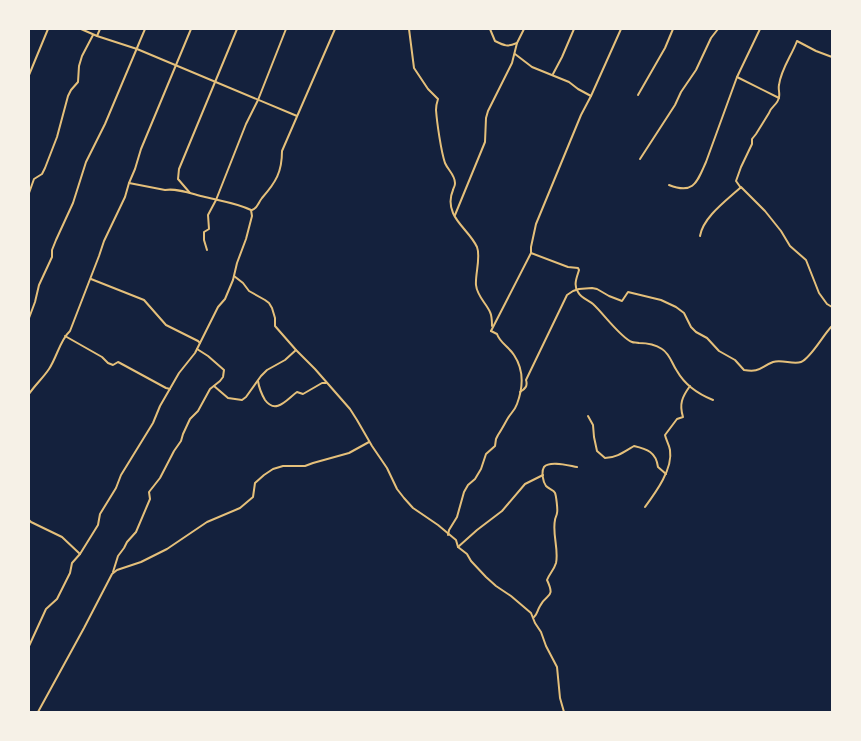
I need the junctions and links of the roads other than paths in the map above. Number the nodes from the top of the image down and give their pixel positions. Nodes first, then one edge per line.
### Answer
1 (48, 29) edge
2 (81, 29) edge
3 (100, 29) edge
4 (145, 29) edge
5 (191, 29) edge
6 (237, 29) edge
7 (286, 29) edge
8 (335, 29) edge
9 (409, 29) edge
10 (490, 29) edge
11 (524, 29) edge
12 (574, 29) edge
13 (621, 29) edge
14 (673, 29) edge
15 (718, 29) edge
16 (760, 29) edge
17 (94, 34) junction
18 (97, 36) junction
19 (517, 43) junction
20 (137, 49) junction
21 (515, 54) junction
22 (832, 57) edge
23 (176, 66) junction
24 (29, 75) edge
25 (553, 75) junction
26 (737, 77) junction
27 (215, 83) junction
28 (638, 95) dead end
29 (591, 96) junction
30 (779, 98) junction
31 (258, 100) junction
32 (297, 116) junction
33 (640, 159) dead end
34 (129, 183) junction
35 (669, 185) dead end
36 (741, 188) junction
37 (29, 193) edge
38 (190, 193) junction
39 (216, 200) junction
40 (251, 210) junction
41 (455, 216) junction
42 (700, 236) dead end
43 (208, 250) dead end
44 (531, 253) junction
45 (234, 276) junction
46 (91, 278) junction
47 (576, 290) junction
48 (832, 307) edge
49 (29, 318) edge
50 (832, 326) edge
51 (491, 331) junction
52 (65, 336) junction
53 (200, 344) junction
54 (197, 349) junction
55 (296, 350) junction
56 (258, 381) junction
57 (326, 383) junction
58 (214, 386) junction
59 (690, 386) junction
60 (170, 389) junction
61 (520, 392) junction
62 (29, 394) edge
63 (713, 400) dead end
64 (588, 416) dead end
65 (369, 442) junction
66 (578, 467) dead end
67 (666, 474) junction
68 (542, 476) junction
69 (645, 507) dead end
70 (29, 520) edge
71 (448, 535) junction
72 (458, 547) junction
73 (80, 554) junction
74 (112, 574) junction
75 (534, 617) junction
76 (29, 646) edge
77 (38, 712) edge
78 (564, 712) edge

1 - 24 street
2 - 17 street
3 - 18 street
4 - 20 street
5 - 23 street
6 - 27 street
7 - 31 street
8 - 32 street
9 - 41 street
10 - 19 street
11 - 19 street
12 - 25 street
13 - 29 street
14 - 28 street
15 - 33 street
16 - 26 street
17 - 18 street
17 - 37 street
18 - 20 street
19 - 21 street
20 - 23 street
20 - 49 street
21 - 25 street
21 - 41 street
22 - 30 street
23 - 27 street
23 - 34 street
25 - 29 street
26 - 30 street
26 - 35 street
27 - 31 street
27 - 38 street
29 - 44 street
30 - 36 street
31 - 32 street
31 - 39 street
32 - 40 street
34 - 38 street
34 - 46 street
36 - 42 street
36 - 48 street
38 - 39 street
39 - 40 street
39 - 43 street
40 - 45 street
41 - 51 street
44 - 47 street
44 - 51 street
45 - 53 street
45 - 55 street
46 - 52 street
46 - 53 street
47 - 50 street
47 - 59 street
47 - 61 street
51 - 61 street
52 - 60 street
52 - 62 street
53 - 54 street
54 - 58 street
54 - 60 street
55 - 56 street
55 - 57 street
56 - 57 street
56 - 58 street
57 - 65 street
58 - 74 street
59 - 63 street
59 - 67 street
60 - 73 street
61 - 71 street
64 - 67 street
65 - 71 street
65 - 74 street
66 - 68 street
67 - 69 street
68 - 72 street
68 - 75 street
70 - 73 street
71 - 72 street
72 - 75 street
73 - 76 street
74 - 77 street
75 - 78 street

